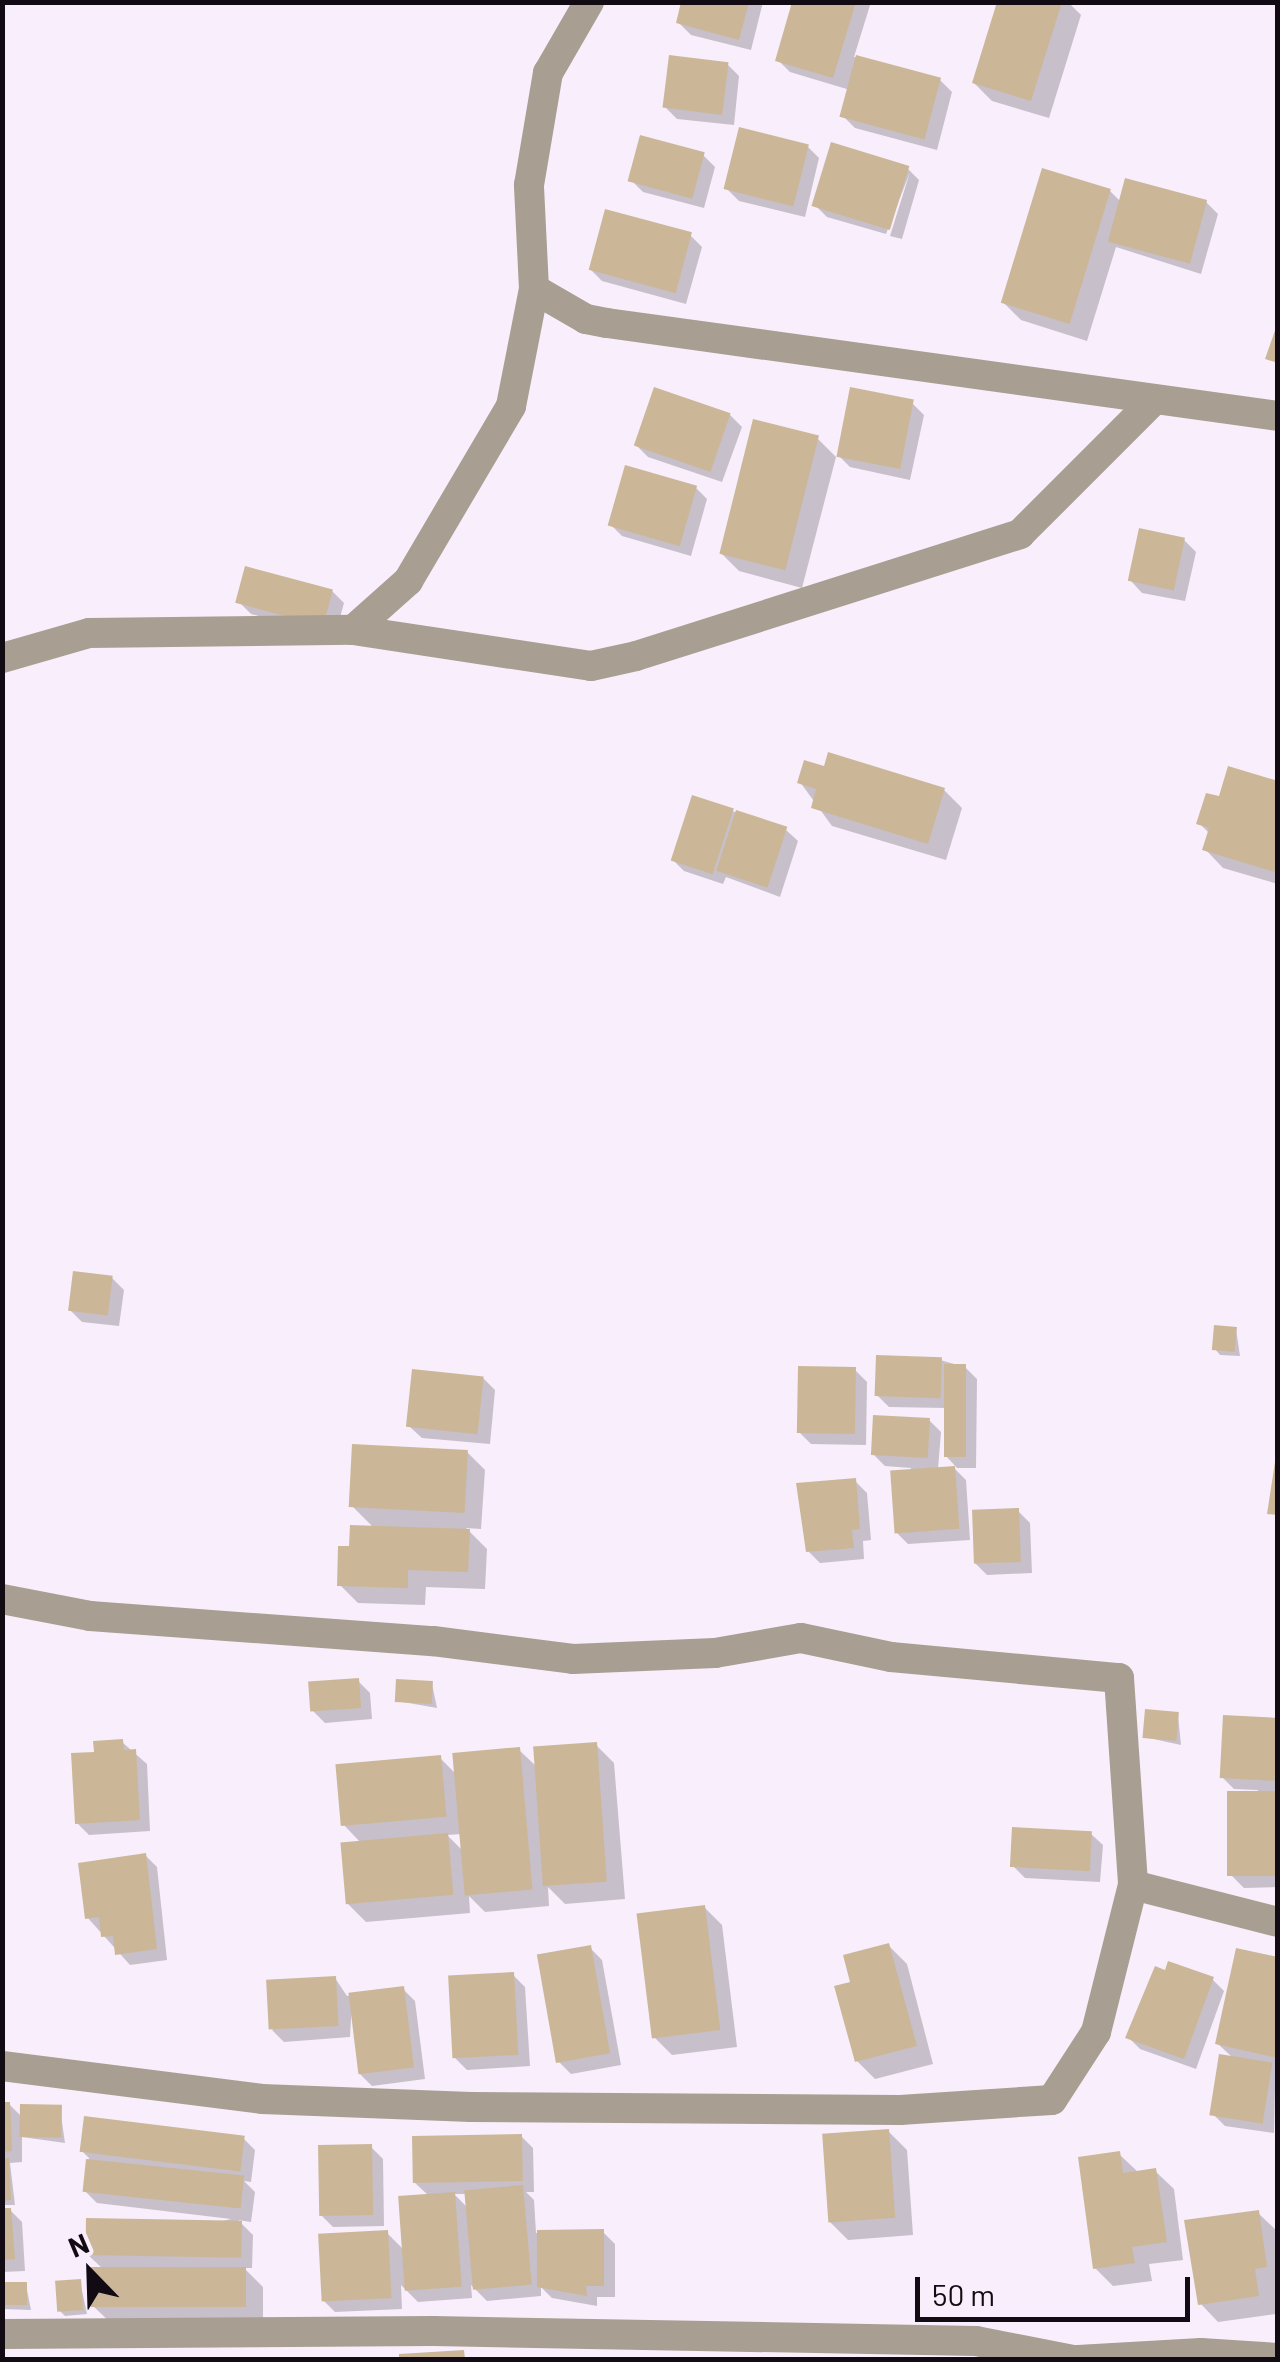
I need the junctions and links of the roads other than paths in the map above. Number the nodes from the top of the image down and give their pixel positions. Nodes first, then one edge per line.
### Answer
1 (589, 2) edge
2 (534, 289) junction
3 (1154, 400) junction
4 (1278, 416) edge
5 (353, 630) junction
6 (2, 658) edge
7 (2, 1598) edge
8 (1133, 1885) junction
9 (1278, 1922) edge
10 (2, 2066) edge
11 (2, 2334) edge
12 (1278, 2358) edge
13 (1076, 2360) edge

1 - 2 street
2 - 3 street
2 - 5 street
3 - 4 street
3 - 5 street
5 - 6 street
7 - 8 street
8 - 9 street
8 - 10 street
11 - 13 street
12 - 13 street

